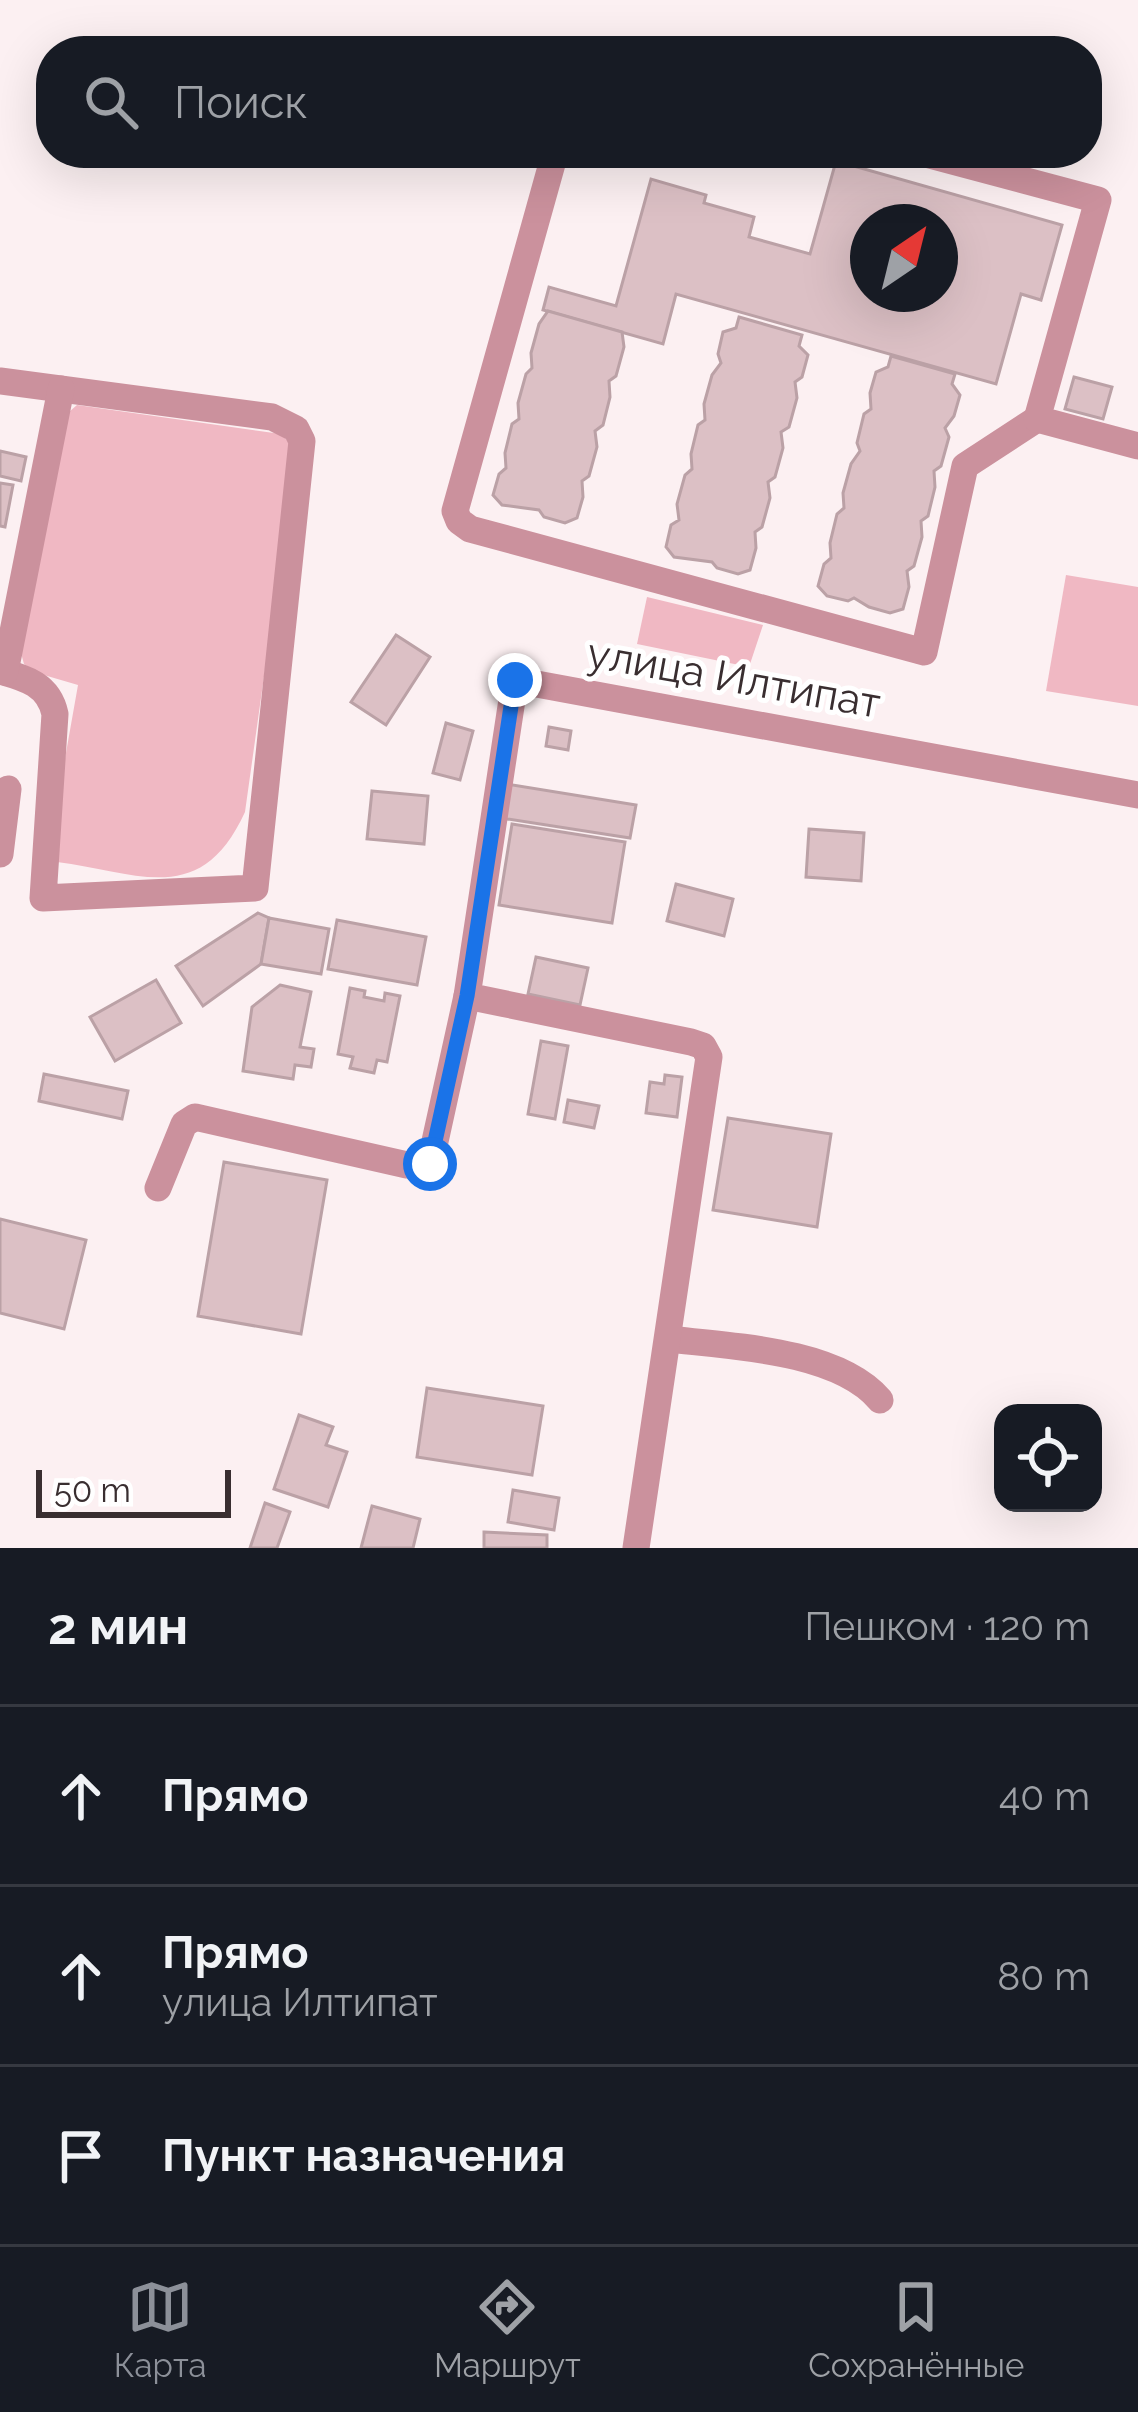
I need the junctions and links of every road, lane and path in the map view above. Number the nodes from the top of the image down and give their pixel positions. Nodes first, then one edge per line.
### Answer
1 (551, 168) edge
2 (978, 168) edge
3 (0, 381) edge
4 (61, 389) junction
5 (1037, 419) junction
6 (1138, 446) edge
7 (2, 671) edge
8 (8, 789) dead end
9 (1138, 795) edge
10 (0, 854) edge
11 (467, 996) junction
12 (158, 1188) dead end
13 (668, 1340) junction
14 (880, 1400) dead end
15 (636, 1548) edge

1 - 5 street
2 - 5 street
3 - 4 street
4 - 7 street
4 - 7 street
5 - 6 street
8 - 10 street
9 - 11 street, улица Илтипат
11 - 12 street, улица Илтипат
11 - 13 street
13 - 14 street
13 - 15 street

